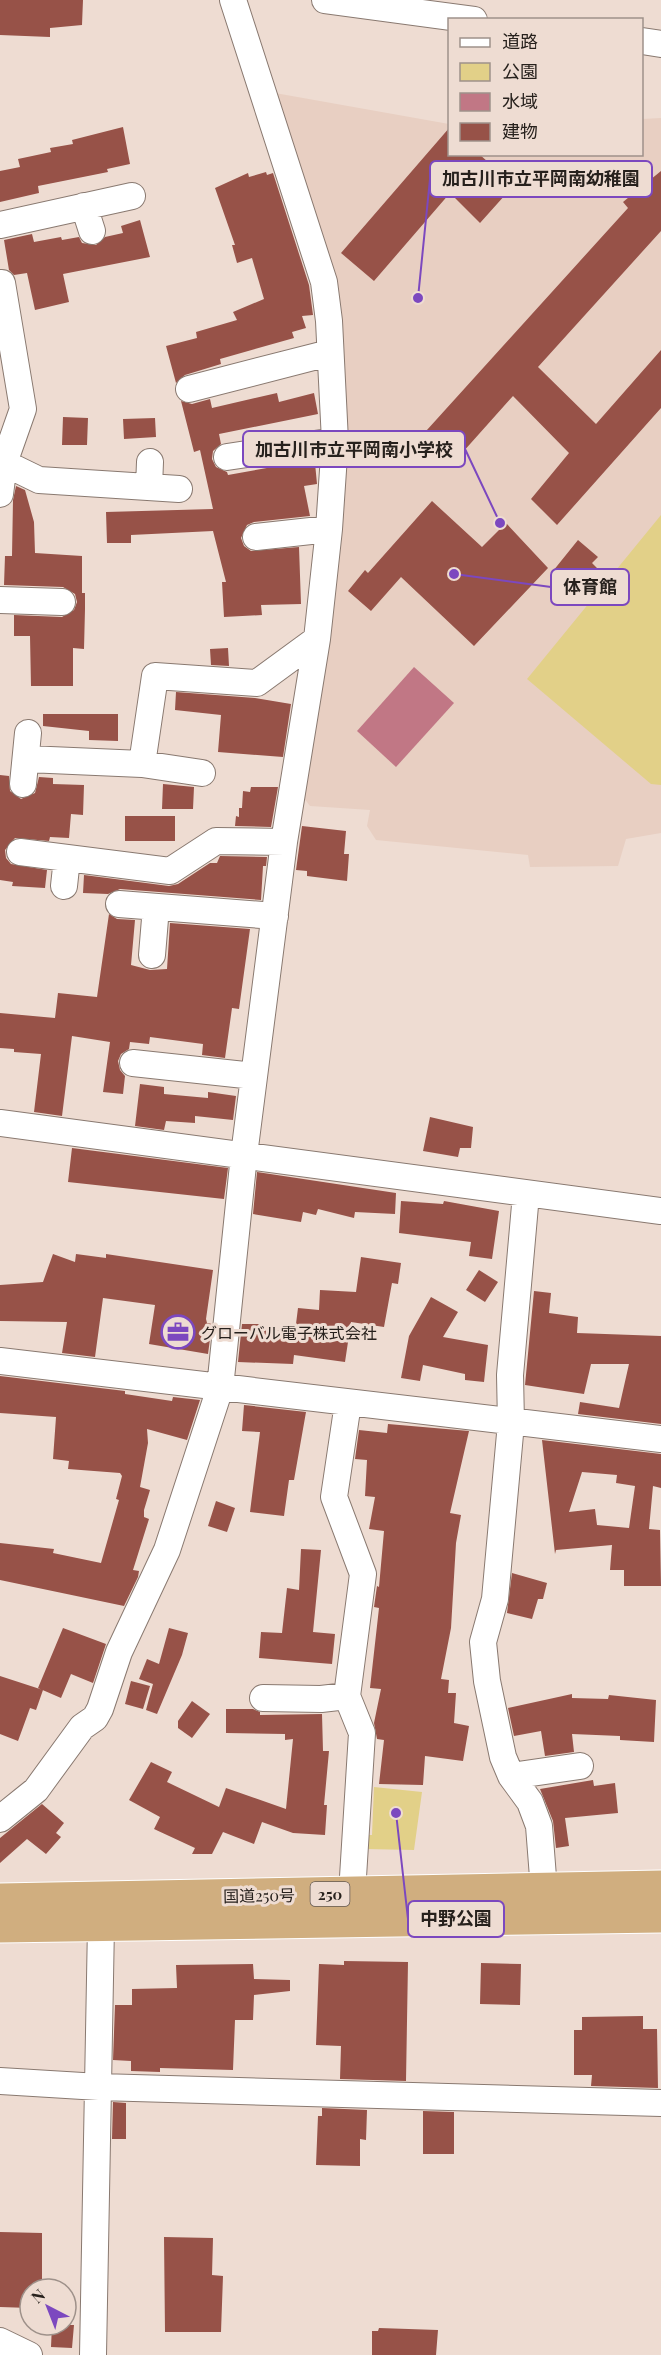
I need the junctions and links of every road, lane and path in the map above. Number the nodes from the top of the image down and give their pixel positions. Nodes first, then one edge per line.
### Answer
1 (233, 0) edge
2 (325, 0) edge
3 (459, 18) edge
4 (643, 41) edge
5 (661, 44) edge
6 (132, 196) dead end
7 (84, 206) junction
8 (0, 225) edge
9 (92, 231) dead end
10 (0, 283) edge
11 (6, 339) edge
12 (330, 353) junction
13 (189, 389) dead end
14 (8, 433) edge
15 (334, 441) junction
16 (227, 457) dead end
17 (4, 463) junction
18 (179, 489) dead end
19 (0, 495) edge
20 (329, 529) junction
21 (256, 537) dead end
22 (0, 600) edge
23 (62, 602) dead end
24 (317, 639) junction
25 (28, 733) dead end
26 (142, 764) junction
27 (202, 773) dead end
28 (284, 842) junction
29 (20, 852) dead end
30 (67, 858) junction
31 (64, 886) dead end
32 (165, 889) junction
33 (119, 904) dead end
34 (275, 915) junction
35 (152, 955) dead end
36 (133, 1063) dead end
37 (254, 1076) junction
38 (0, 1123) edge
39 (244, 1155) junction
40 (526, 1194) junction
41 (661, 1211) edge
42 (0, 1361) edge
43 (220, 1388) junction
44 (348, 1403) junction
45 (511, 1423) junction
46 (661, 1439) edge
47 (347, 1696) junction
48 (263, 1698) dead end
49 (580, 1766) dead end
50 (511, 1776) junction
51 (0, 1819) edge
52 (661, 1887) edge
53 (544, 1890) junction
54 (352, 1893) junction
55 (0, 1900) edge
56 (661, 1916) edge
57 (102, 1924) junction
58 (0, 1926) edge
59 (0, 2081) edge
60 (99, 2087) junction
61 (661, 2103) edge
62 (0, 2341) edge
63 (29, 2355) edge
64 (93, 2355) edge

1 - 12 street
2 - 3 street
4 - 5 street
6 - 7 street
7 - 8 street
7 - 9 street
10 - 11 street
11 - 14 street
12 - 13 street
12 - 15 street
14 - 17 street
15 - 16 street
15 - 20 street
17 - 18 street
17 - 19 street
20 - 21 street
20 - 24 street
22 - 23 street
24 - 26 street
24 - 28 street
25 - 26 street
26 - 27 street
28 - 32 street
28 - 34 street
29 - 30 street
30 - 31 street
30 - 32 street
32 - 33 street
32 - 34 street
32 - 35 street
34 - 37 street
36 - 37 street
37 - 39 street
38 - 39 street
39 - 40 street
39 - 43 street
40 - 41 street
40 - 45 street
42 - 43 street
43 - 44 street
43 - 51 street
44 - 45 street
44 - 47 street
45 - 46 street
45 - 50 street
47 - 48 street
47 - 54 street
49 - 50 street
50 - 53 street
52 - 53 highway, 国道250号 / 250
53 - 54 highway, 国道250号 / 250
54 - 55 highway, 国道250号 / 250
56 - 57 highway, 国道250号 / 250
57 - 58 highway, 国道250号 / 250
57 - 60 street
59 - 60 street
60 - 61 street
60 - 64 street
62 - 63 street

